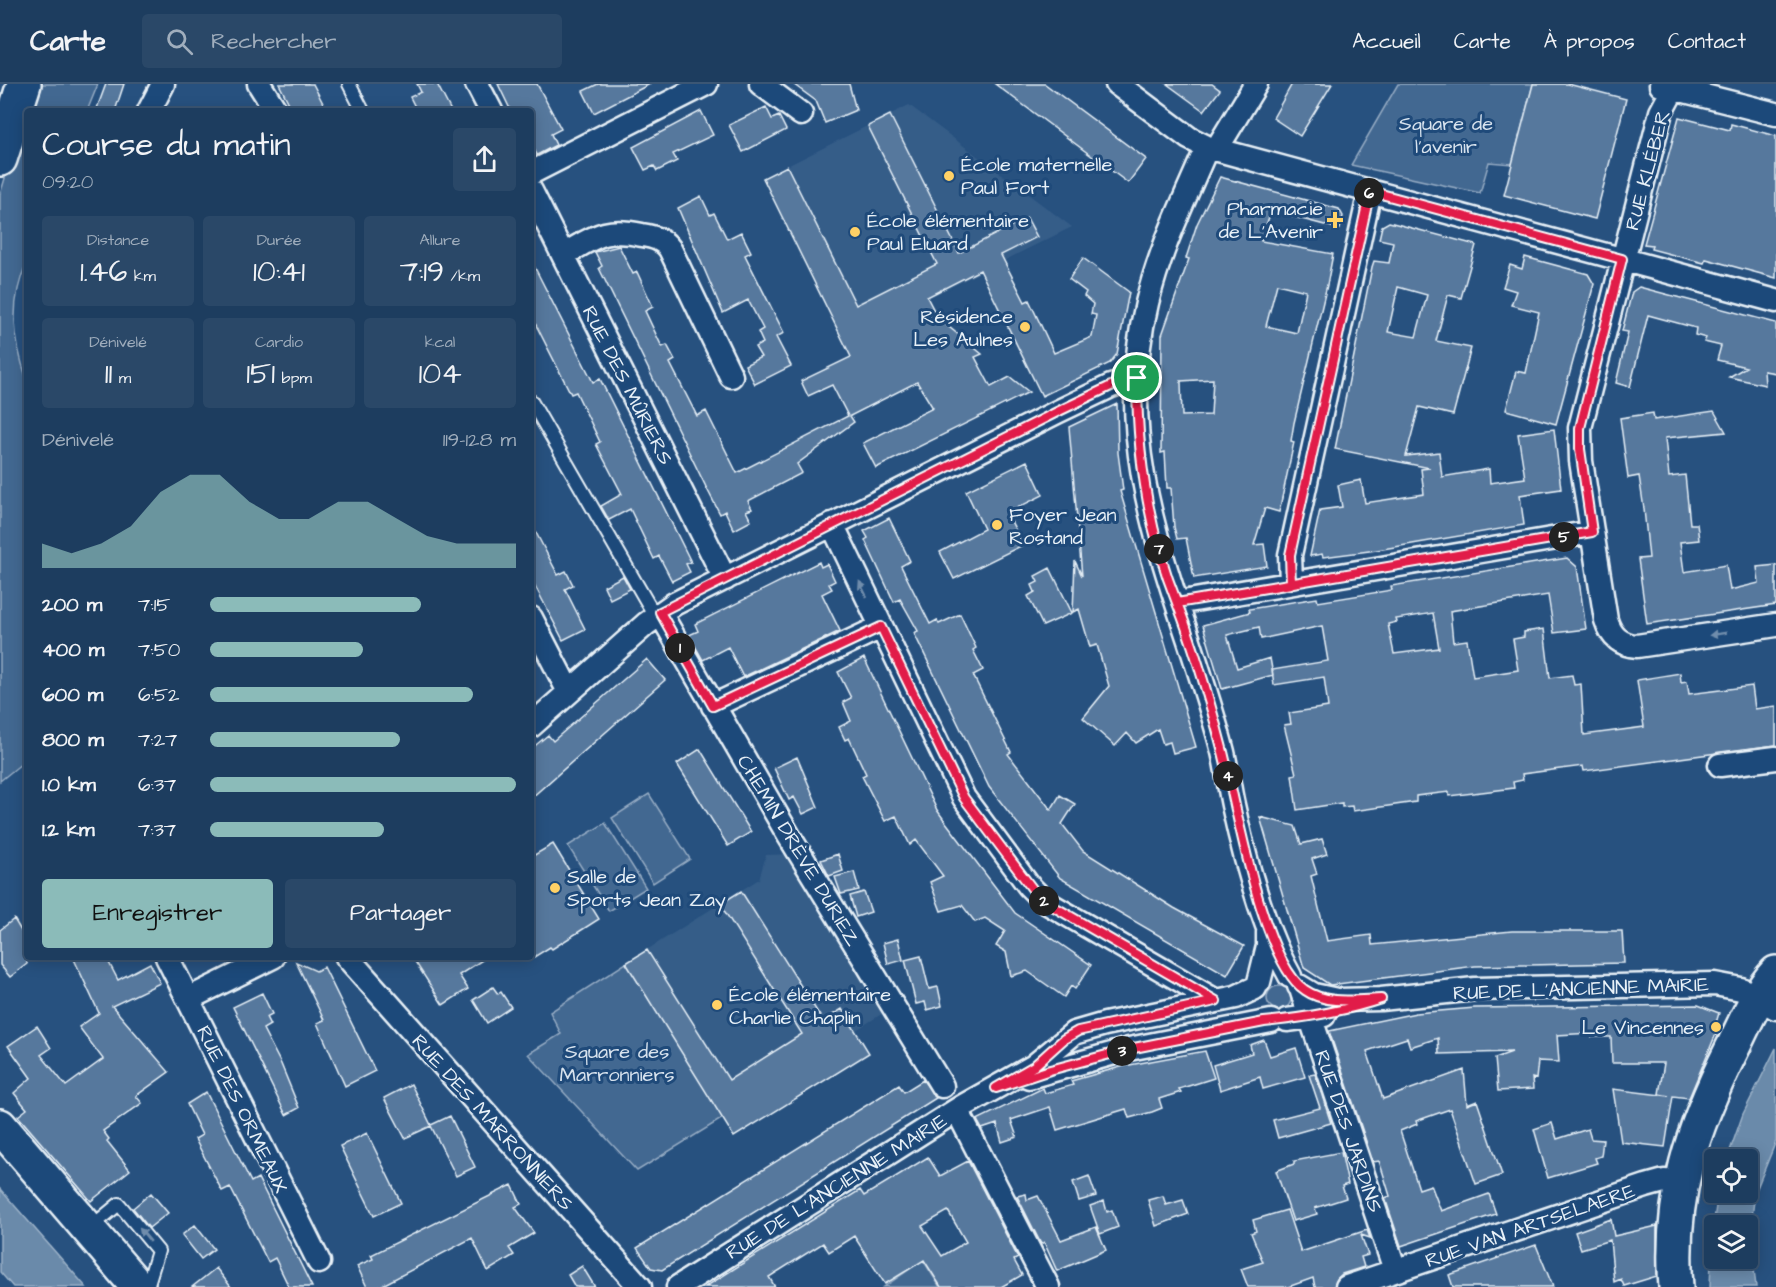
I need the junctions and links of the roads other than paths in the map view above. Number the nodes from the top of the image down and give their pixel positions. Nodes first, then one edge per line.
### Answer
1 (7, 84) edge
2 (24, 84) edge
3 (163, 84) edge
4 (259, 84) edge
5 (349, 84) edge
6 (477, 84) edge
7 (706, 84) edge
8 (761, 84) edge
9 (1117, 84) edge
10 (1256, 84) edge
11 (1669, 86) edge
12 (0, 107) edge
13 (151, 108) edge
14 (274, 108) edge
15 (361, 108) edge
16 (489, 108) edge
17 (801, 114) dead end
18 (1776, 114) edge
19 (1212, 148) junction
20 (0, 159) edge
21 (534, 171) edge
22 (1370, 191) junction
23 (534, 197) edge
24 (562, 255) junction
25 (1622, 259) junction
26 (1776, 301) edge
27 (731, 376) dead end
28 (1137, 378) junction
29 (534, 406) edge
30 (832, 524) junction
31 (1592, 532) junction
32 (725, 579) junction
33 (1291, 584) junction
34 (1177, 603) junction
35 (658, 614) junction
36 (534, 624) edge
37 (1776, 625) edge
38 (881, 627) junction
39 (569, 692) junction
40 (713, 706) junction
41 (534, 723) edge
42 (1776, 758) edge
43 (1720, 765) dead end
44 (1268, 927) junction
45 (168, 960) edge
46 (267, 960) edge
47 (349, 960) edge
48 (1257, 985) junction
49 (1297, 985) junction
50 (1770, 993) edge
51 (188, 999) junction
52 (1381, 999) junction
53 (1216, 1001) junction
54 (1310, 1017) junction
55 (1279, 1021) junction
56 (1085, 1029) junction
57 (1094, 1058) junction
58 (942, 1086) dead end
59 (996, 1088) junction
60 (957, 1110) junction
61 (0, 1126) edge
62 (0, 1152) edge
63 (1681, 1182) junction
64 (83, 1233) junction
65 (319, 1262) dead end
66 (1395, 1270) junction
67 (122, 1287) edge
68 (138, 1287) edge
69 (147, 1287) edge
70 (640, 1287) edge
71 (678, 1287) edge
72 (1048, 1287) edge
73 (1347, 1287) edge
74 (1676, 1287) edge

1 - 12 main road
2 - 20 main road
3 - 13 street
4 - 14 street
5 - 15 lane
6 - 16 street
7 - 21 street
8 - 17 street
9 - 19 street
10 - 19 street
11 - 18 street
11 - 25 street, RUE KLÉBER
19 - 22 street
19 - 28 street
22 - 25 street
22 - 33 street
23 - 24 street, RUE DES MÛRIERS
24 - 27 street
24 - 32 street, RUE DES MÛRIERS
25 - 26 street
25 - 31 street, RUE KLÉBER
28 - 30 street
28 - 34 street
29 - 35 lane
30 - 32 street
38 -> 30 street
31 - 33 street
37 -> 31 street, RUE KLÉBER
32 - 35 street
33 - 34 street
34 - 44 street
35 - 39 street
35 - 40 street, CHEMIN DRÈVE DURIEZ
36 - 39 street
38 - 40 street
38 - 53 street
39 - 41 street
40 - 58 street, CHEMIN DRÈVE DURIEZ
42 - 43 street
44 - 48 street
44 - 49 street, RUE DES JARDINS
45 - 51 street, RUE DES ORMEAUX
46 - 51 street
47 - 70 street, RUE DES MARRONNIERS
48 - 49 street
48 - 53 street, RUE DE L'ANCIENNE MAIRIE
48 - 55 street
49 - 52 street, RUE DE L'ANCIENNE MAIRIE
49 - 54 street, RUE DES JARDINS
49 - 55 street
50 - 52 street, RUE DE L'ANCIENNE MAIRIE
50 - 63 main road
51 - 65 street, RUE DES ORMEAUX
52 - 54 street, RUE DE L'ANCIENNE MAIRIE
53 - 56 street, RUE DE L'ANCIENNE MAIRIE
54 - 55 street, RUE DE L'ANCIENNE MAIRIE
54 - 66 street, RUE DES JARDINS
55 - 57 street, RUE DE L'ANCIENNE MAIRIE
56 - 57 street
56 - 59 street, RUE DE L'ANCIENNE MAIRIE
57 - 59 street, RUE DE L'ANCIENNE MAIRIE
59 - 60 street, RUE DE L'ANCIENNE MAIRIE
60 - 71 street, RUE DE L'ANCIENNE MAIRIE
60 - 72 street
61 - 64 main road
62 - 64 main road
63 - 66 street, RUE VAN ARTSELAERE
63 - 74 main road
64 - 67 main road
64 - 68 main road
69 -> 64 lane
66 - 73 street, RUE VAN ARTSELAERE

